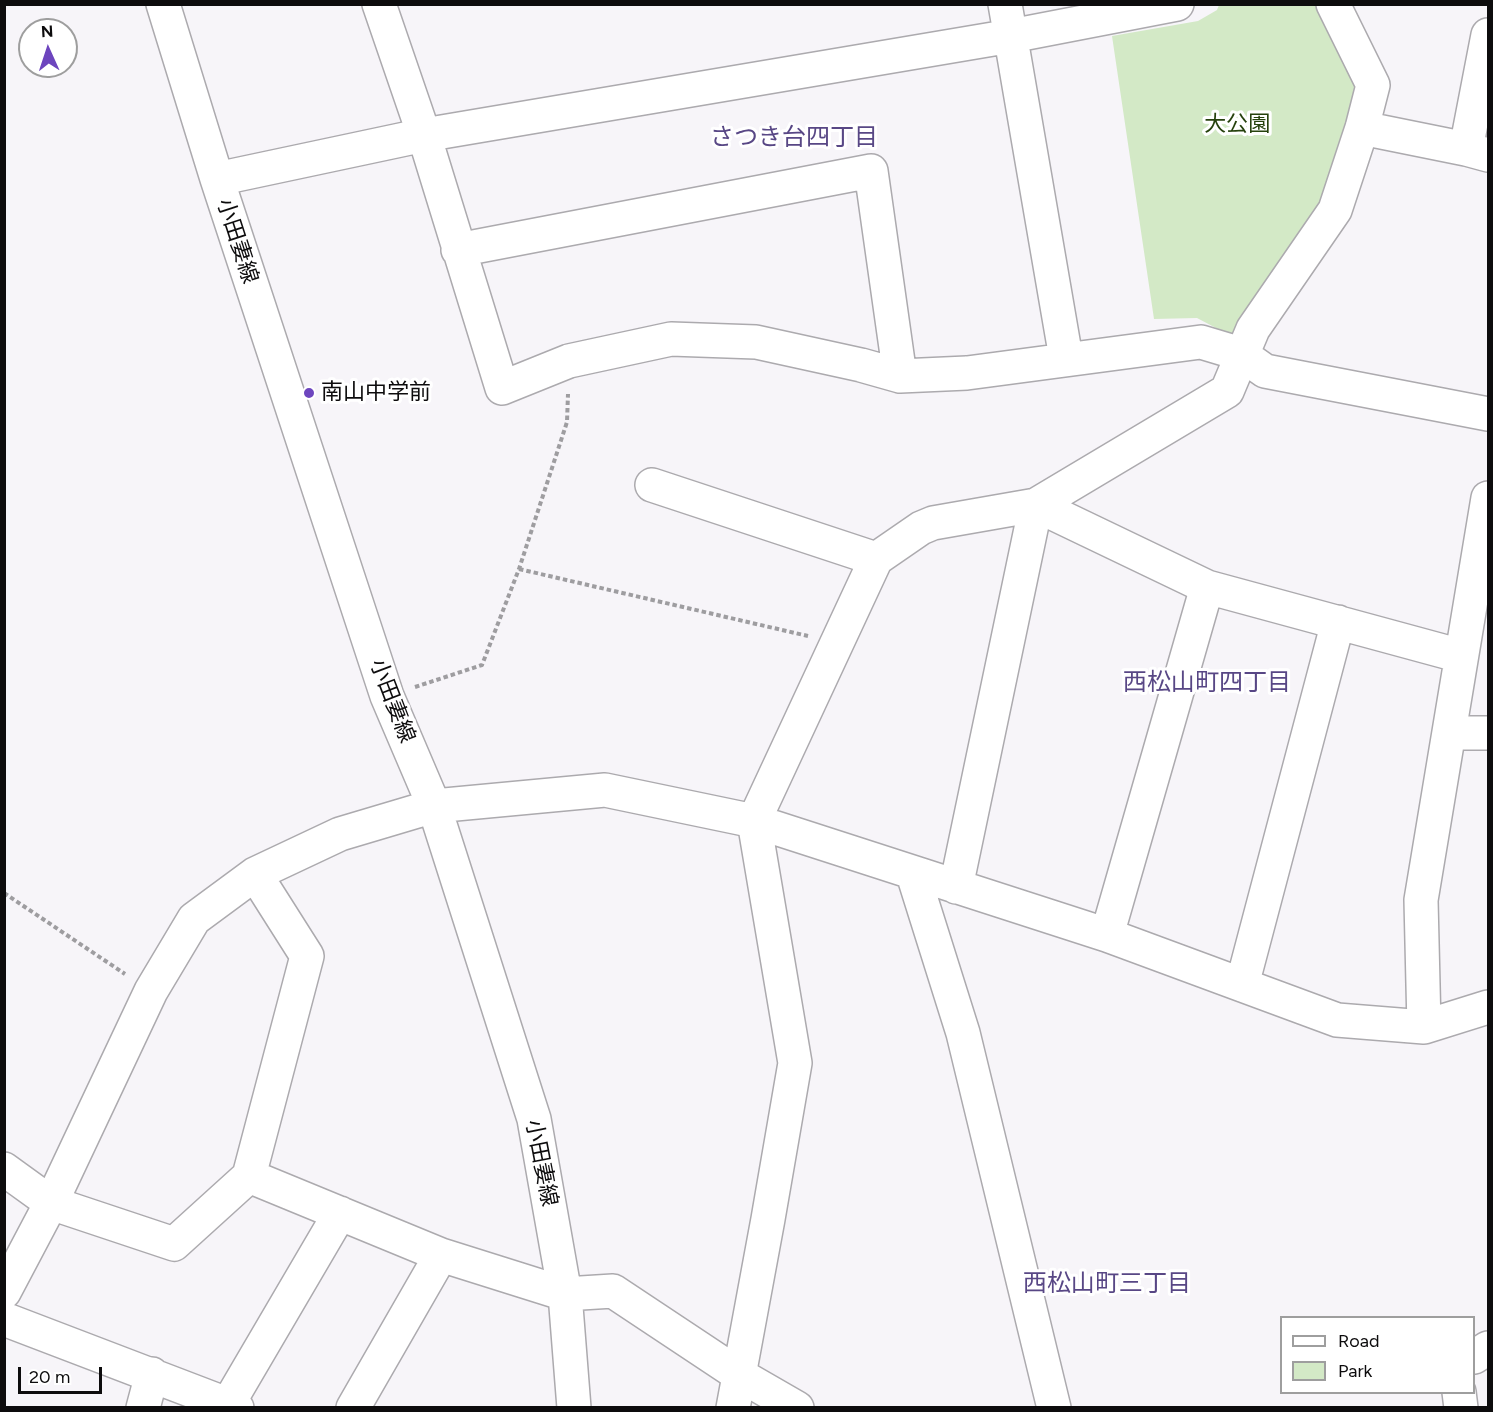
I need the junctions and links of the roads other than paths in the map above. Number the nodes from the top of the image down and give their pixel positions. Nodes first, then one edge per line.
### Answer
1 (164, 4) edge
2 (379, 4) edge
3 (1005, 4) edge
4 (1177, 4) edge
5 (1333, 4) edge
6 (1488, 35) edge
7 (1011, 36) junction
8 (1362, 128) junction
9 (424, 135) junction
10 (1477, 152) edge
11 (217, 179) junction
12 (458, 250) junction
13 (1241, 354) junction
14 (1066, 358) junction
15 (900, 376) junction
16 (1488, 414) edge
17 (652, 485) dead end
18 (1488, 498) edge
19 (1036, 504) junction
20 (876, 560) junction
21 (1207, 587) junction
22 (1338, 622) junction
23 (1461, 656) junction
24 (1450, 732) junction
25 (1488, 733) edge
26 (434, 806) junction
27 (754, 821) junction
28 (255, 874) junction
29 (914, 874) junction
30 (956, 887) junction
31 (1107, 935) junction
32 (1242, 985) junction
33 (1488, 1008) edge
34 (1424, 1027) junction
35 (4, 1169) edge
36 (249, 1176) junction
37 (51, 1203) junction
38 (340, 1213) junction
39 (441, 1255) junction
40 (4, 1292) edge
41 (565, 1294) junction
42 (4, 1319) edge
43 (1488, 1348) edge
44 (1475, 1356) edge
45 (152, 1374) junction
46 (738, 1374) junction
47 (233, 1406) edge
48 (143, 1407) edge
49 (353, 1407) edge
50 (574, 1407) edge
51 (733, 1407) edge
52 (797, 1407) edge
53 (1054, 1407) edge

1 - 11 street, 小田妻線
2 - 9 street
3 - 7 street
4 - 7 street
5 - 8 street
6 - 10 street
7 - 9 street
7 - 14 street
8 - 10 street
8 - 13 street
9 - 11 street
9 - 12 street
11 - 26 street, 小田妻線
12 - 15 street
12 - 15 street
13 - 14 street
13 - 16 street
13 - 19 street
14 - 15 street
17 - 20 street
18 - 23 street
19 - 20 street
19 - 21 street
19 - 30 street
20 - 27 street
21 - 22 street
21 - 31 street
22 - 23 street
22 - 32 street
23 - 24 street
24 - 25 street
24 - 34 street
26 - 27 street
26 - 28 street
26 - 41 street, 小田妻線
27 - 29 street
27 - 46 street
28 - 36 street
28 - 37 street
29 - 30 street
29 - 53 street
30 - 31 street
31 - 32 street
32 - 34 street
33 - 34 street
35 - 37 street
36 - 37 street
36 - 38 street
37 - 40 street
38 - 39 street
38 - 47 street
39 - 41 street
39 - 49 street
41 - 46 street
41 - 50 street, 小田妻線
42 - 45 street
43 - 44 street
45 - 47 street
45 - 48 street
46 - 51 street
46 - 52 street

